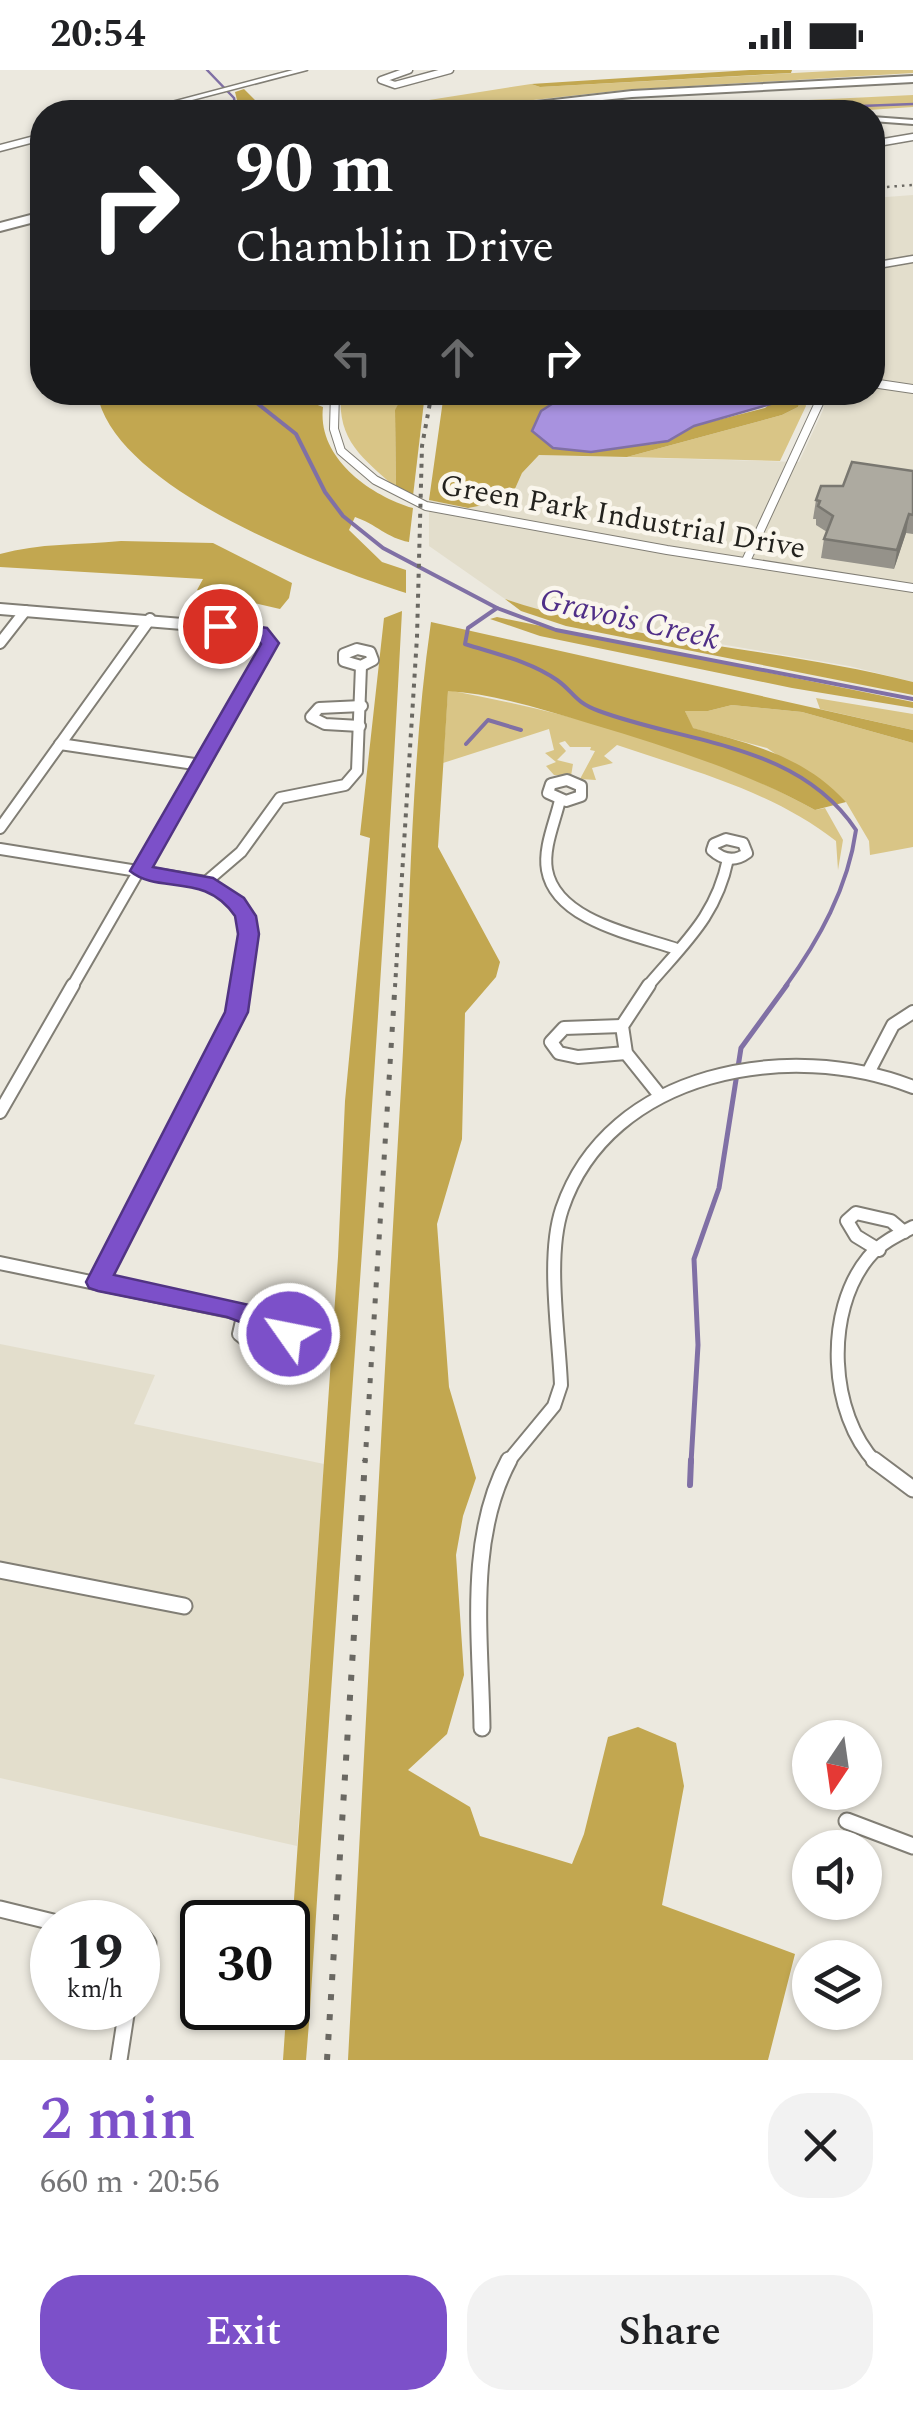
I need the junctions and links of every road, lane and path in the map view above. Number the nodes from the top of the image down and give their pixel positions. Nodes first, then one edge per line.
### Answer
1 (410, 70) edge
2 (442, 70) edge
3 (450, 70) edge
4 (295, 71) edge
5 (913, 79) edge
6 (913, 89) edge
7 (185, 100) edge
8 (573, 100) edge
9 (654, 100) edge
10 (885, 120) edge
11 (913, 122) edge
12 (913, 137) edge
13 (30, 140) edge
14 (885, 142) edge
15 (0, 148) edge
16 (30, 213) edge
17 (30, 214) edge
18 (0, 218) edge
19 (0, 227) edge
20 (913, 259) edge
21 (885, 264) edge
22 (885, 385) edge
23 (913, 389) edge
24 (334, 405) edge
25 (818, 405) edge
26 (746, 561) junction
27 (913, 588) edge
28 (0, 609) edge
29 (25, 611) junction
30 (150, 618) junction
31 (0, 643) edge
32 (361, 666) dead end
33 (362, 706) junction
34 (360, 726) junction
35 (60, 744) junction
36 (201, 765) junction
37 (560, 800) dead end
38 (0, 828) edge
39 (0, 849) edge
40 (728, 860) dead end
41 (140, 871) junction
42 (206, 882) junction
43 (678, 949) junction
44 (913, 1012) edge
45 (622, 1026) junction
46 (626, 1054) junction
47 (869, 1071) junction
48 (913, 1087) edge
49 (658, 1093) junction
50 (0, 1112) edge
51 (908, 1230) edge
52 (879, 1250) junction
53 (0, 1263) edge
54 (98, 1282) junction
55 (248, 1316) dead end
56 (913, 1488) edge
57 (0, 1570) edge
58 (184, 1606) dead end
59 (482, 1728) dead end
60 (847, 1821) dead end
61 (913, 1846) edge
62 (0, 1910) edge
63 (30, 1917) edge
64 (124, 2030) edge
65 (119, 2060) edge

1 - 3 street
2 - 3 street
4 - 7 main road
5 - 8 highway
6 - 9 highway
10 - 11 street
12 - 14 street
13 - 15 main road
16 - 18 highway
17 - 19 highway
20 - 21 street
22 - 23 street
24 - 26 street, Green Park Industrial Drive
25 - 26 street
26 - 27 street, Green Park Industrial Drive
28 - 29 street
29 - 30 street
29 - 31 street
30 - 35 street
30 - 36 street
32 - 33 street
33 - 34 street
33 - 34 street
34 - 42 street
35 - 36 street
35 - 38 street
36 - 41 street
37 - 43 street
39 - 41 street
40 - 43 street
41 - 42 street
41 - 50 street
42 - 54 street
43 - 45 street
44 - 47 street
45 - 46 street
45 - 46 street
46 - 49 street
47 - 48 street
47 - 49 street
49 - 59 street
51 - 52 street
51 - 52 street
52 - 56 street
53 - 54 street
54 - 55 street
57 - 58 street
60 - 61 street
62 - 63 street
64 - 65 street

